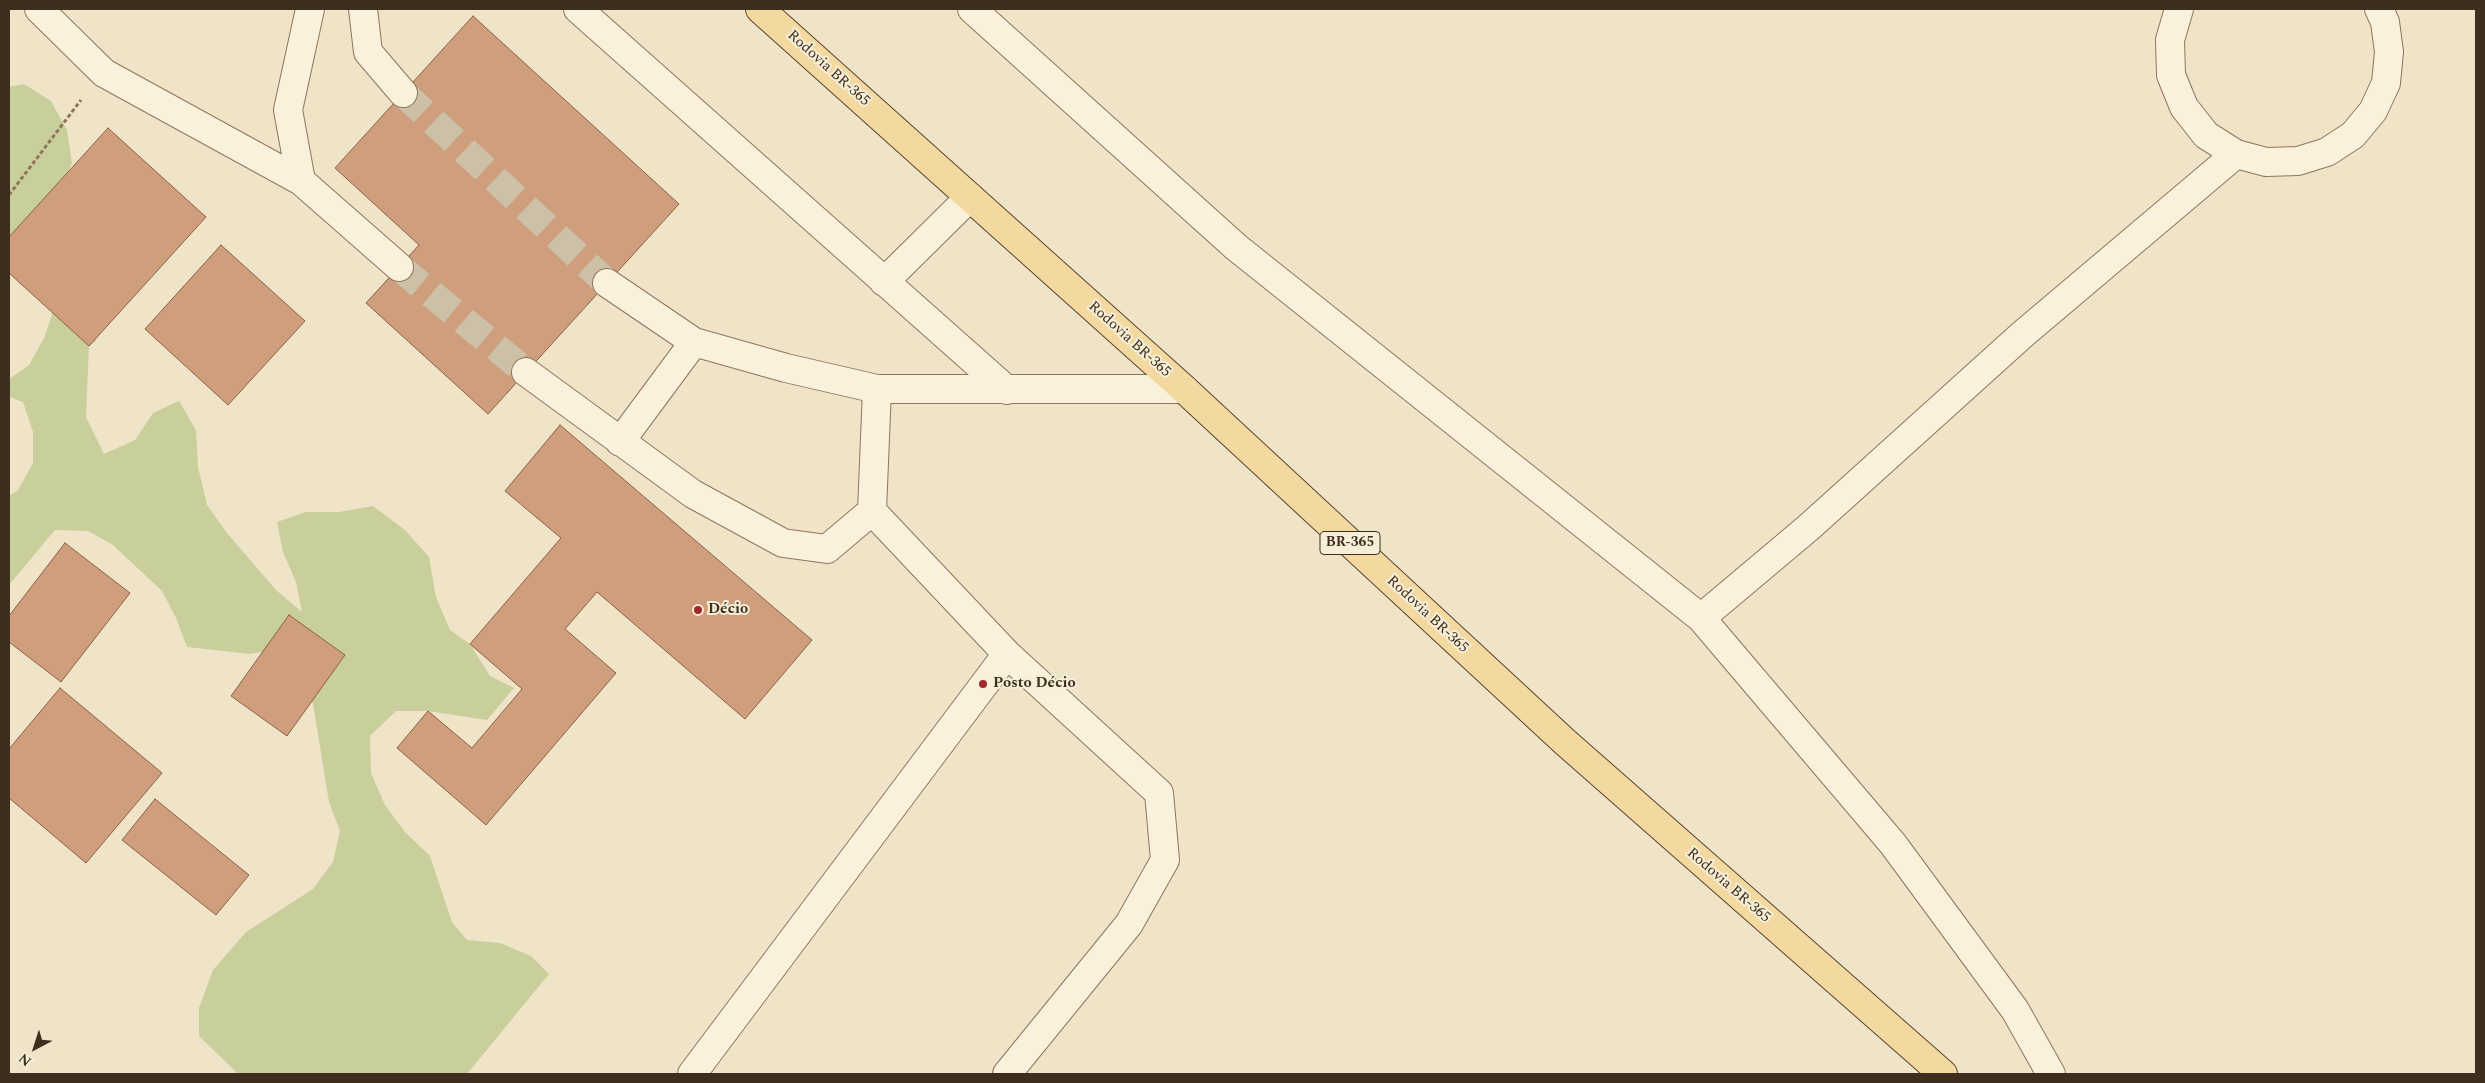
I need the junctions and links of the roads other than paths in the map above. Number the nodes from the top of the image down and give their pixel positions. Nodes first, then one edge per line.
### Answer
1 (39, 9) edge
2 (310, 9) edge
3 (363, 9) edge
4 (578, 9) edge
5 (760, 9) edge
6 (972, 9) edge
7 (2179, 9) edge
8 (2388, 13) edge
9 (403, 93) tunnel mouth
10 (2236, 154) junction
11 (301, 181) junction
12 (970, 197) junction
13 (399, 267) tunnel mouth
14 (884, 282) junction
15 (607, 283) tunnel mouth
16 (694, 342) junction
17 (526, 372) tunnel mouth
18 (877, 389) junction
19 (1184, 389) junction
20 (1006, 390) junction
21 (620, 442) junction
22 (872, 511) junction
23 (1701, 618) junction
24 (1007, 654) junction
25 (692, 1074) edge
26 (1006, 1074) edge
27 (1942, 1074) edge
28 (2050, 1074) edge

1 - 11 street
2 - 11 street
3 - 9 street
4 - 14 street
5 - 12 main road, Rodovia BR-365 / BR-365
6 - 23 street
7 - 10 street
8 - 10 street
10 - 23 street
11 - 13 street
12 - 14 street
12 - 19 main road, Rodovia BR-365 / BR-365
14 - 20 street
15 - 16 street
16 - 18 street
16 - 21 street
17 - 21 street
18 - 20 street
18 - 22 street
19 - 20 street
19 - 27 main road, Rodovia BR-365 / BR-365
21 - 22 street
22 - 24 street
23 - 28 street
24 - 25 street
24 - 26 street

